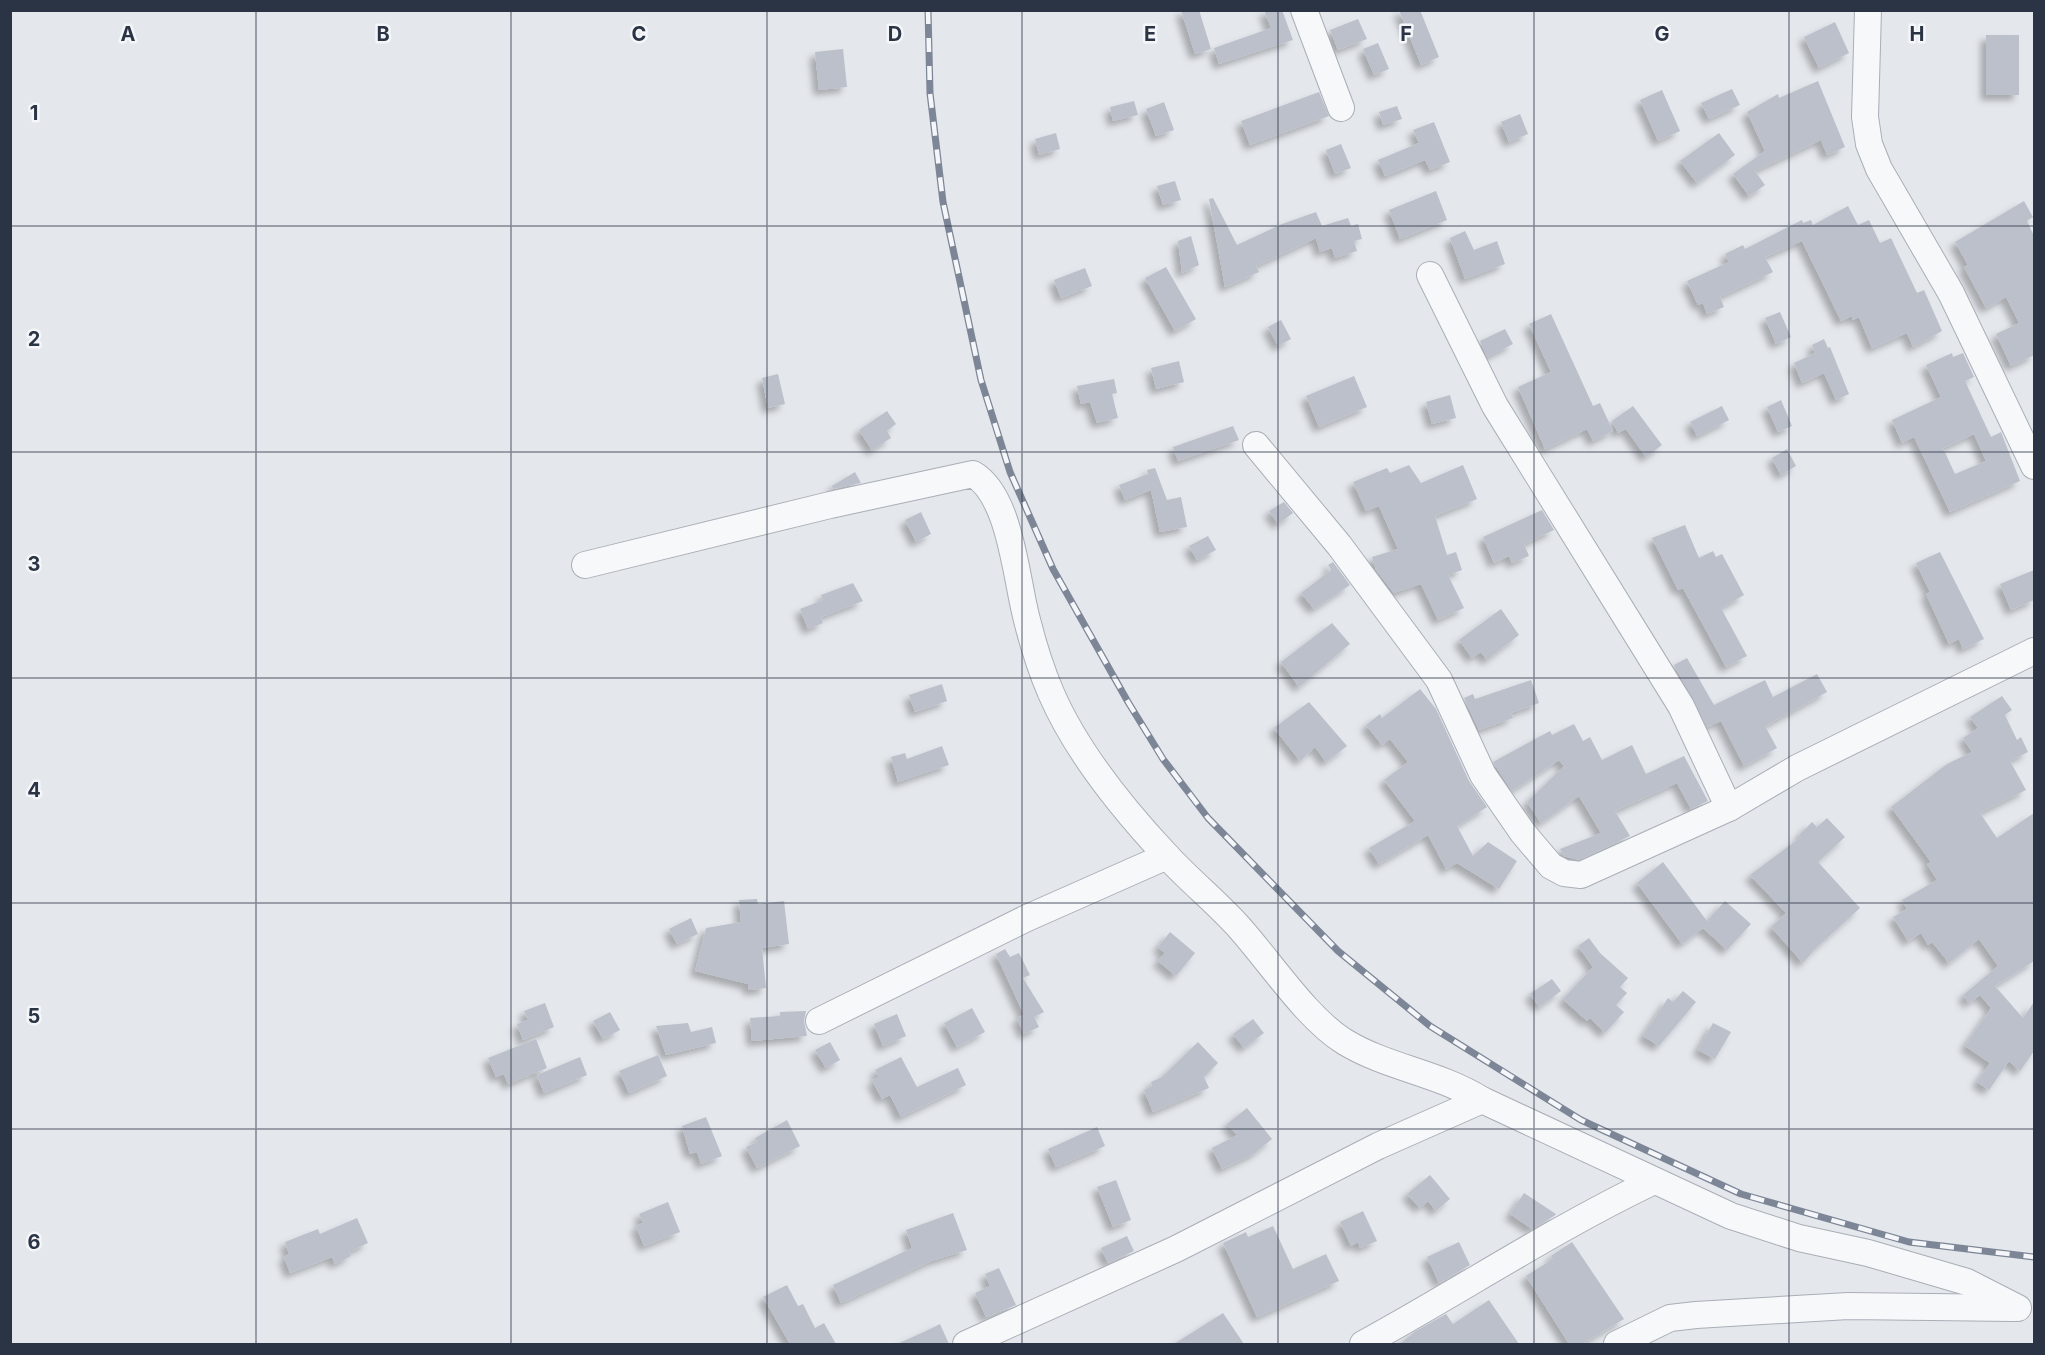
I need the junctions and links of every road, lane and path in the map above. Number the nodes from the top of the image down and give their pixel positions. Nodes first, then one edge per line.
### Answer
1 (1304, 10) edge
2 (1868, 10) edge
3 (1341, 108) dead end
4 (1430, 275) dead end
5 (1256, 445) dead end
6 (2034, 466) edge
7 (585, 565) dead end
8 (2034, 651) edge
9 (1729, 808) junction
10 (1167, 856) junction
11 (819, 1021) dead end
12 (1482, 1100) junction
13 (1652, 1182) junction
14 (2026, 1309) edge
15 (966, 1344) edge
16 (1363, 1344) edge
17 (1617, 1344) edge

1 - 3 street
2 - 6 street
4 - 9 street
5 - 9 street
7 - 10 street
8 - 9 street
10 - 11 street
10 - 12 street
12 - 13 street
12 - 15 street
13 - 14 street
13 - 16 street
14 - 17 street

